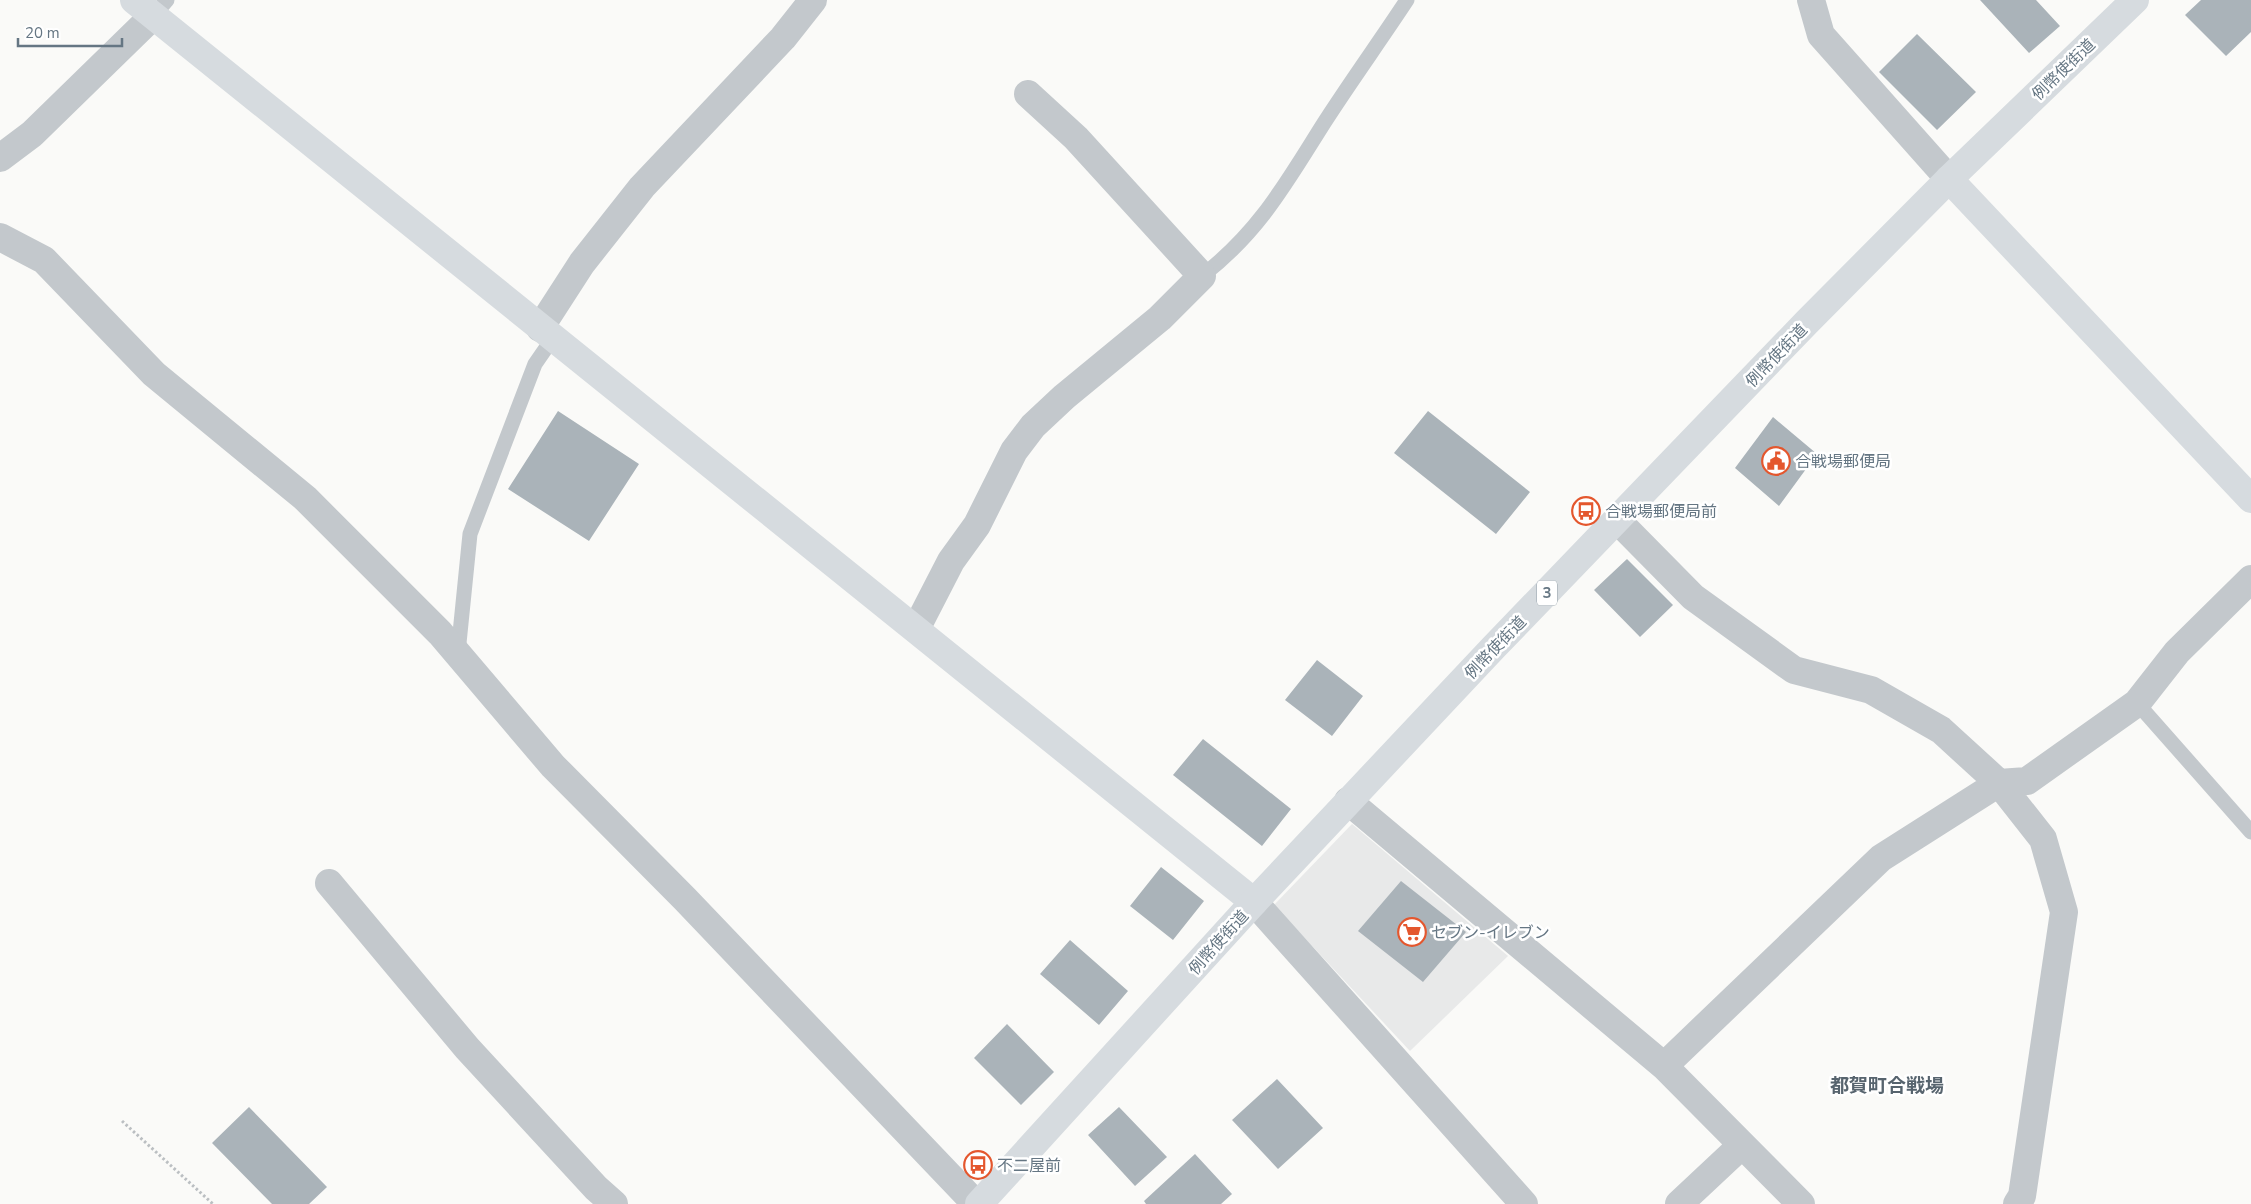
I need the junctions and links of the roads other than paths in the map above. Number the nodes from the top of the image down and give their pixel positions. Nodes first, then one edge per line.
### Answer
1 (813, 0) edge
2 (1407, 0) edge
3 (1811, 0) edge
4 (2135, 0) edge
5 (151, 5) edge
6 (1028, 94) dead end
7 (0, 158) edge
8 (1949, 179) junction
9 (0, 237) edge
10 (1202, 276) junction
11 (546, 333) junction
12 (2249, 494) edge
13 (1618, 521) junction
14 (2251, 579) edge
15 (916, 629) junction
16 (458, 653) junction
17 (2137, 703) junction
18 (1999, 783) junction
19 (1348, 800) junction
20 (2251, 832) edge
21 (329, 883) dead end
22 (1254, 902) junction
23 (1664, 1066) junction
24 (1742, 1145) junction
25 (2025, 1201) edge
26 (614, 1204) edge
27 (978, 1204) edge
28 (1524, 1204) edge
29 (1679, 1204) edge
30 (1801, 1204) edge

1 - 11 street
2 - 10 lane
3 - 8 street
4 - 8 street, 例幣使街道 / 3
5 - 7 street
5 - 11 street
6 - 10 street
8 - 12 street
8 - 13 street, 例幣使街道 / 3
9 - 16 street
10 - 15 street
11 - 15 street
11 - 16 lane
13 - 18 street
13 - 19 street, 例幣使街道 / 3
14 - 17 street
15 - 22 street
16 - 27 street
17 - 18 street
17 - 20 lane
18 - 23 street
18 - 25 street
19 - 22 street, 例幣使街道 / 3
19 - 23 street
21 - 26 street
22 - 27 street, 例幣使街道 / 3
22 - 28 street
23 - 24 street
24 - 29 street
24 - 30 street

